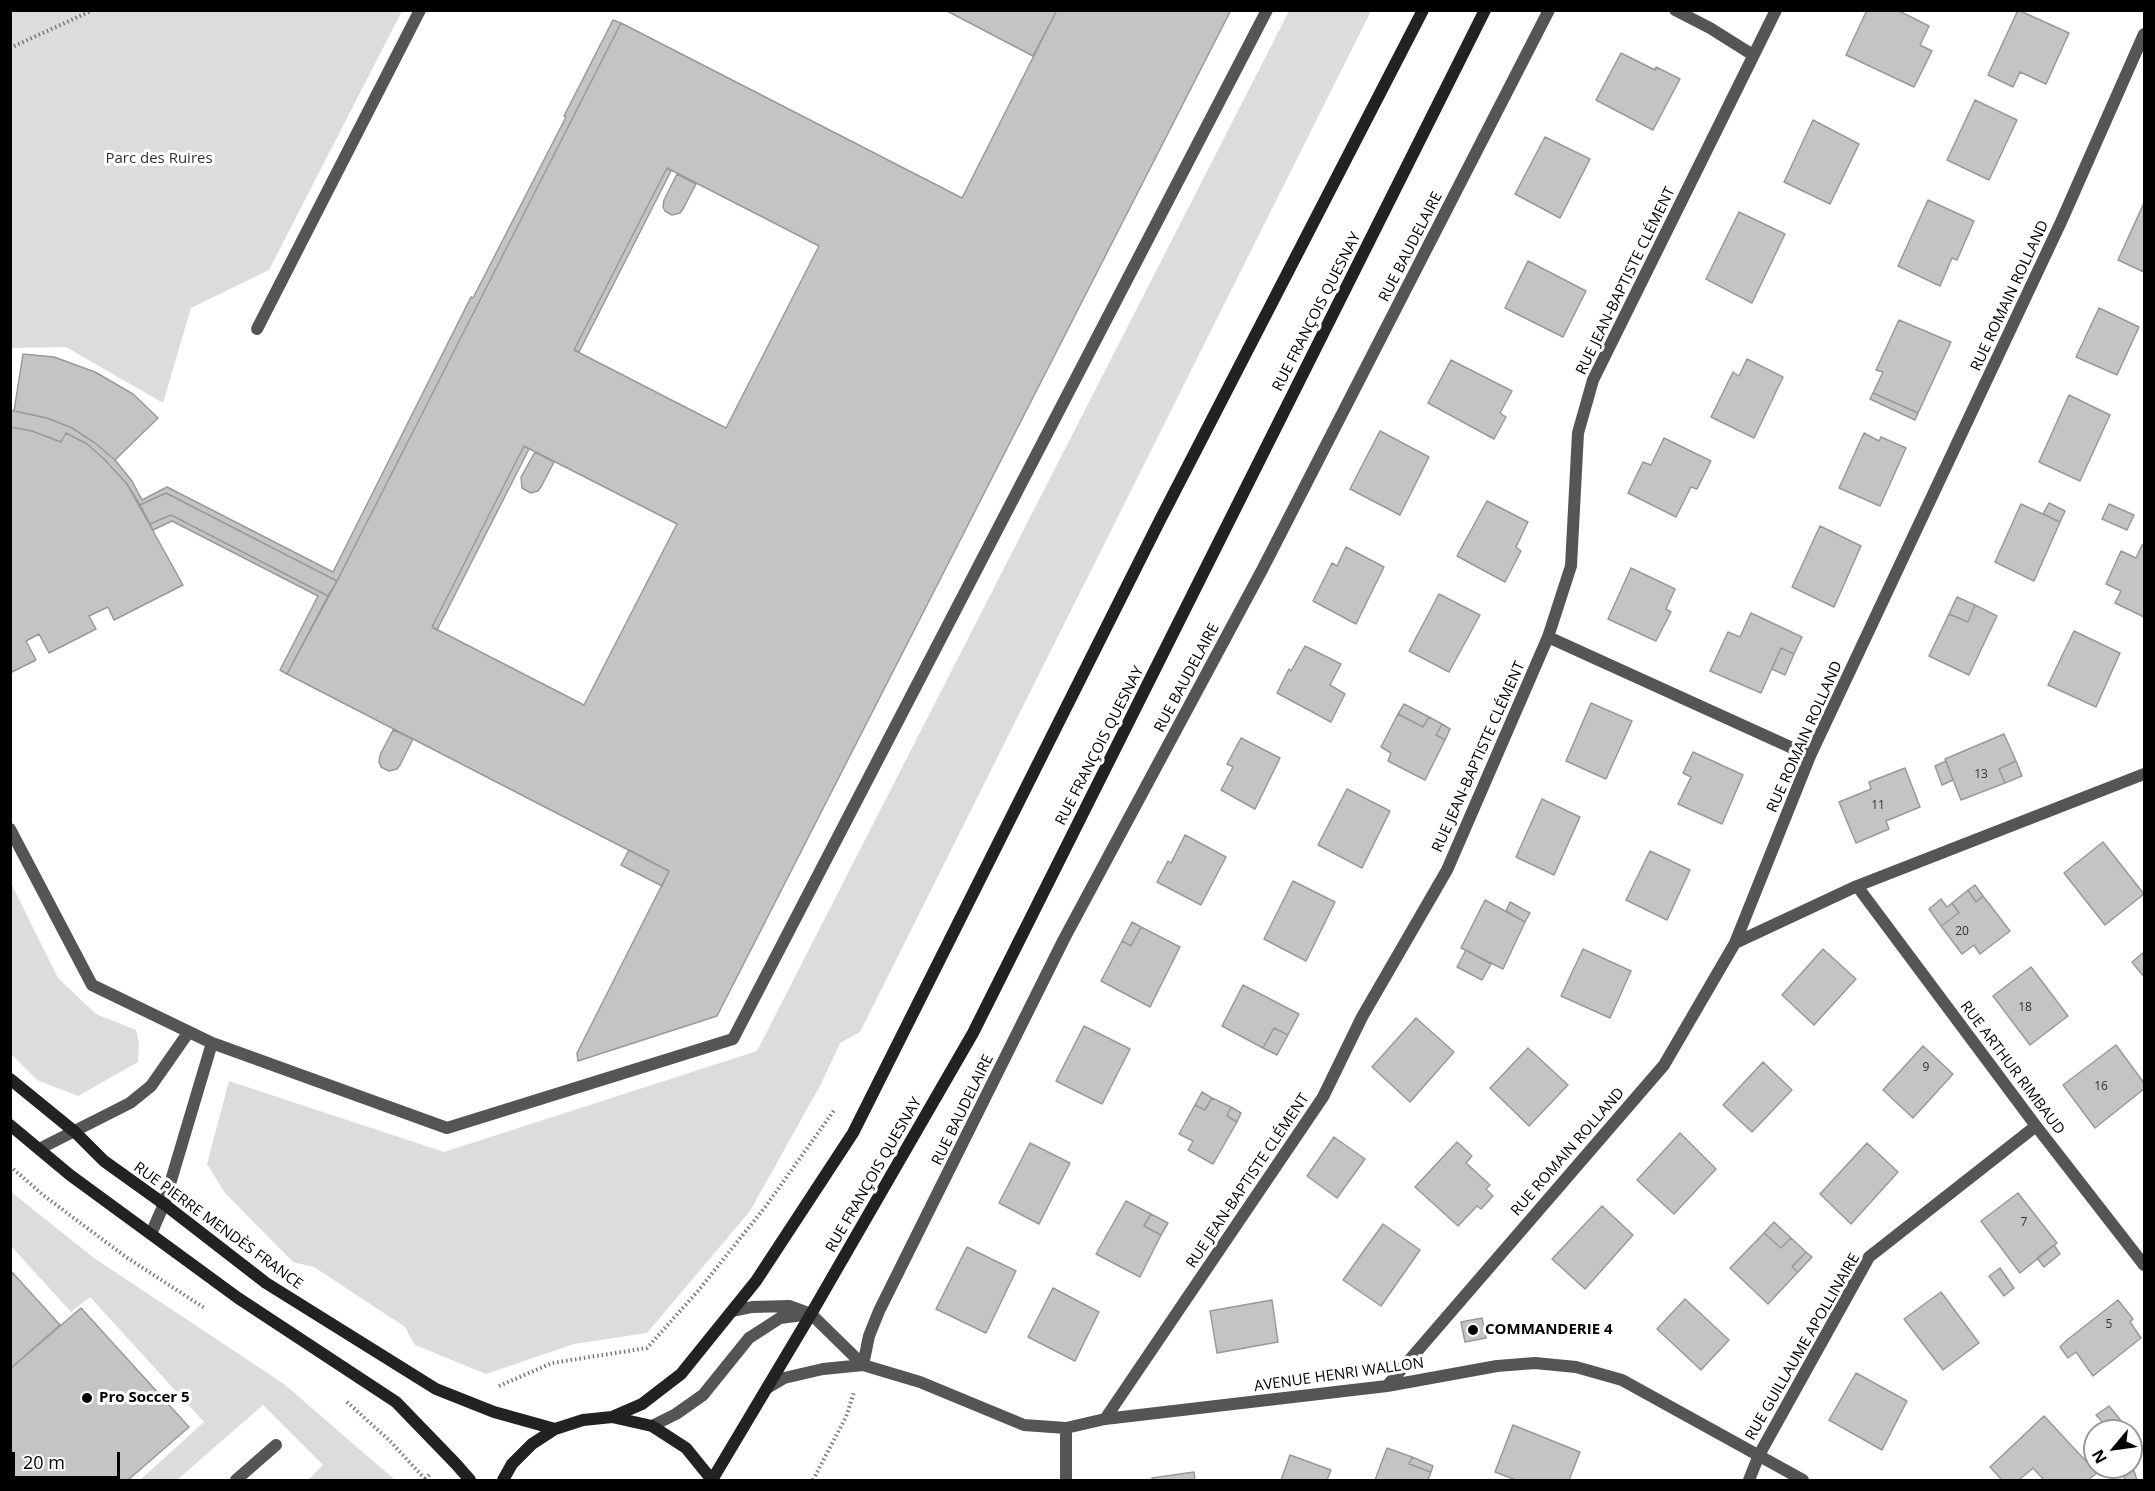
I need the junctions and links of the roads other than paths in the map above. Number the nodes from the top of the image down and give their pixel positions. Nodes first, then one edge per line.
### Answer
1 (420, 10) edge
2 (1267, 10) edge
3 (1423, 10) edge
4 (1485, 10) edge
5 (1549, 10) edge
6 (1675, 10) edge
7 (1776, 10) edge
8 (2145, 34) edge
9 (1754, 55) junction
10 (257, 329) dead end
11 (1548, 637) junction
12 (1810, 756) junction
13 (2145, 774) edge
14 (10, 829) edge
15 (1857, 886) junction
16 (1735, 943) junction
17 (188, 1033) junction
18 (212, 1043) junction
19 (10, 1079) edge
20 (10, 1125) edge
21 (2036, 1126) junction
22 (75, 1131) junction
23 (39, 1149) junction
24 (164, 1204) junction
25 (151, 1234) junction
26 (2145, 1265) edge
27 (733, 1311) junction
28 (811, 1314) junction
29 (863, 1365) junction
30 (1387, 1386) junction
31 (767, 1388) junction
32 (612, 1417) junction
33 (1105, 1419) junction
34 (652, 1426) junction
35 (1066, 1428) junction
36 (555, 1429) junction
37 (276, 1445) dead end
38 (1759, 1455) junction
39 (236, 1480) edge
40 (470, 1480) edge
41 (503, 1480) edge
42 (712, 1480) edge
43 (1066, 1480) edge
44 (1749, 1480) edge
45 (1803, 1480) edge

1 - 10 street
2 - 18 street
3 - 27 street, RUE FRANÇOIS QUESNAY
4 - 28 street, RUE FRANÇOIS QUESNAY
5 - 29 street, RUE BAUDELAIRE
6 - 9 street
7 - 9 street, RUE JEAN-BAPTISTE CLÉMENT
8 - 12 street, RUE ROMAIN ROLLAND
9 - 11 street, RUE JEAN-BAPTISTE CLÉMENT
11 - 12 street
11 - 33 street, RUE JEAN-BAPTISTE CLÉMENT
12 - 16 street, RUE ROMAIN ROLLAND
13 - 15 street
14 - 17 street
15 - 16 street
15 - 21 street, RUE ARTHUR RIMBAUD
16 - 30 street, RUE ROMAIN ROLLAND
17 - 18 street
17 - 22 street
18 - 24 street
19 - 22 street, RUE PIERRE MENDÈS FRANCE
20 - 23 street
21 - 26 street, RUE ARTHUR RIMBAUD
21 - 38 street, RUE GUILLAUME APOLLINAIRE
22 - 23 street
22 - 24 street, RUE PIERRE MENDÈS FRANCE
23 - 25 street
24 - 25 street
24 - 36 street, RUE PIERRE MENDÈS FRANCE
25 - 40 street
27 - 28 street
27 - 32 street, RUE FRANÇOIS QUESNAY
28 - 29 street, AVENUE HENRI WALLON
28 - 31 street, RUE FRANÇOIS QUESNAY
28 - 34 street
29 - 31 street, AVENUE HENRI WALLON
29 - 35 street, AVENUE HENRI WALLON
30 - 33 street, AVENUE HENRI WALLON
30 - 38 street, AVENUE HENRI WALLON
31 - 42 street, RUE FRANÇOIS QUESNAY
32 - 34 street, RUE FRANÇOIS QUESNAY
32 - 36 street, RUE FRANÇOIS QUESNAY
33 - 35 street, AVENUE HENRI WALLON
34 - 42 street, RUE FRANÇOIS QUESNAY
35 - 43 street
36 - 41 street, RUE FRANÇOIS QUESNAY
37 - 39 street
38 - 44 street, RUE GUILLAUME APOLLINAIRE
38 - 45 street, AVENUE HENRI WALLON

